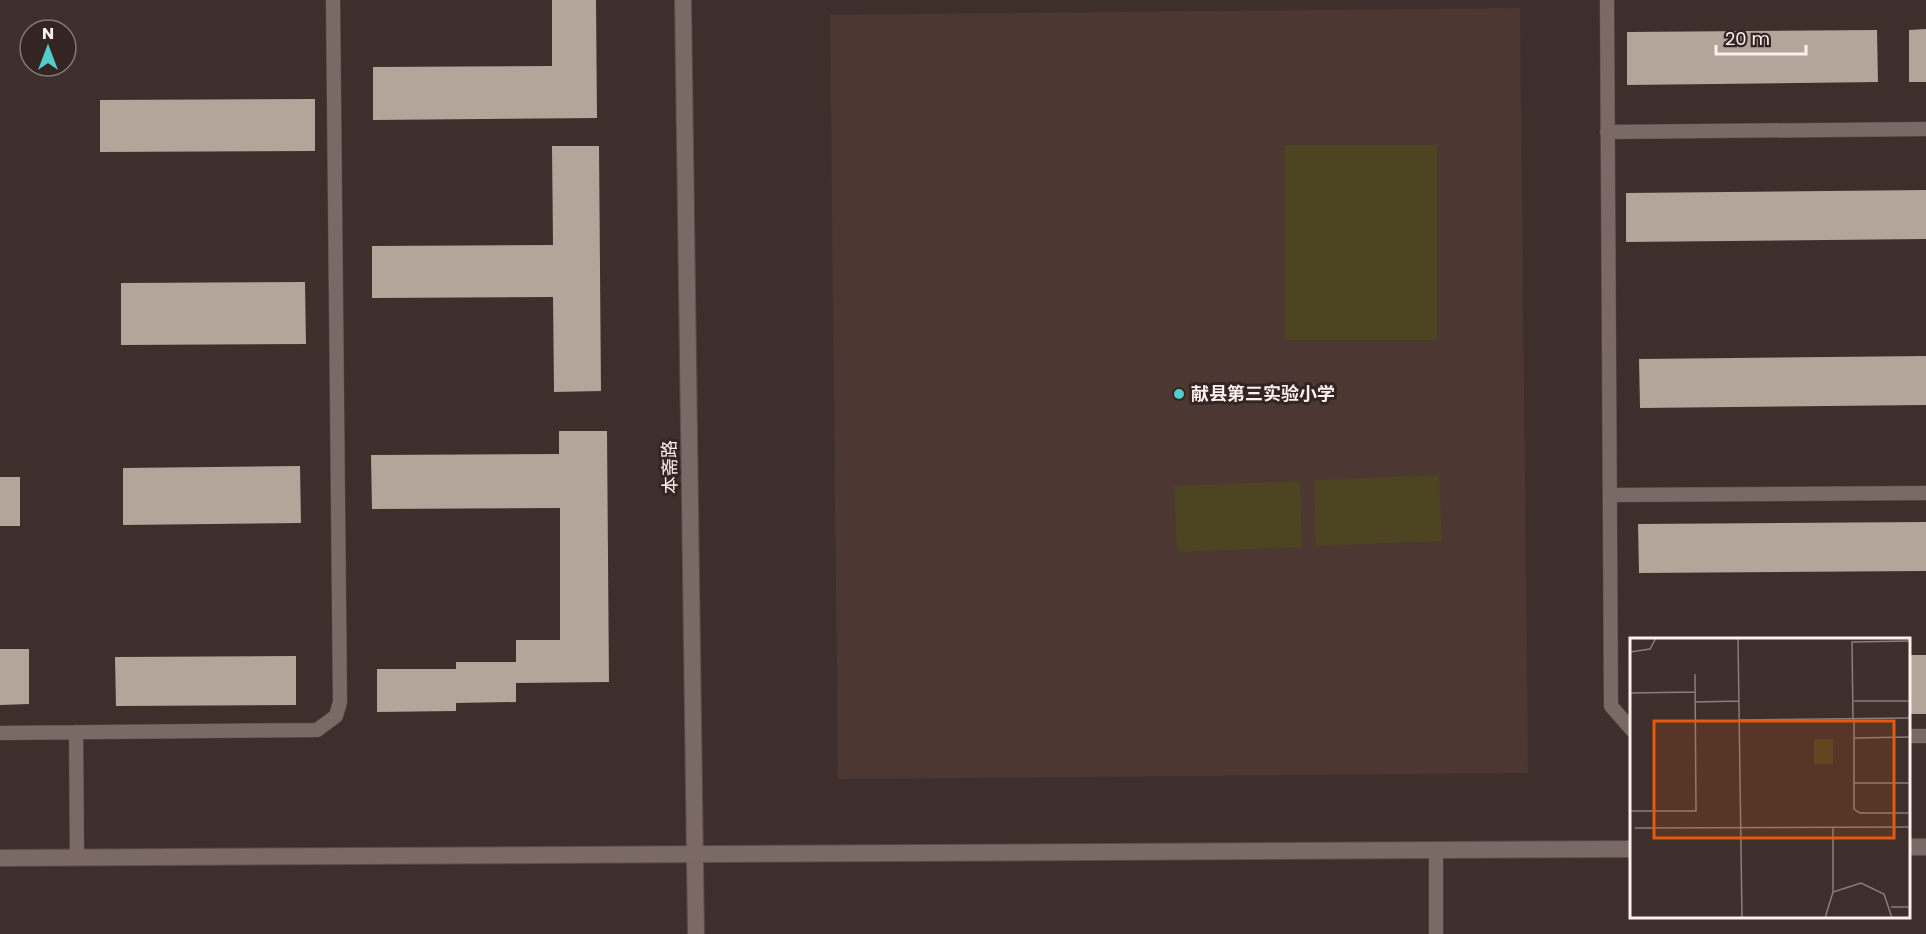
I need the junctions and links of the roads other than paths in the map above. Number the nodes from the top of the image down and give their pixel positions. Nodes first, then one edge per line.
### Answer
1 (333, 0) edge
2 (683, 0) edge
3 (1607, 0) edge
4 (1926, 129) edge
5 (1607, 132) junction
6 (1926, 493) edge
7 (1610, 495) junction
8 (1630, 728) edge
9 (76, 732) junction
10 (0, 733) edge
11 (1630, 849) edge
12 (1436, 850) junction
13 (695, 854) junction
14 (0, 858) edge
15 (77, 858) junction
16 (696, 934) edge
17 (1436, 934) edge

1 - 9 lane
2 - 13 street, 本斋路
3 - 5 lane
4 - 5 lane
5 - 7 lane
6 - 7 lane
7 - 8 lane
9 - 10 lane
9 - 15 lane
11 - 12 street
12 - 13 street
12 - 17 lane
13 - 15 street
13 - 16 street, 本斋路
14 - 15 street

